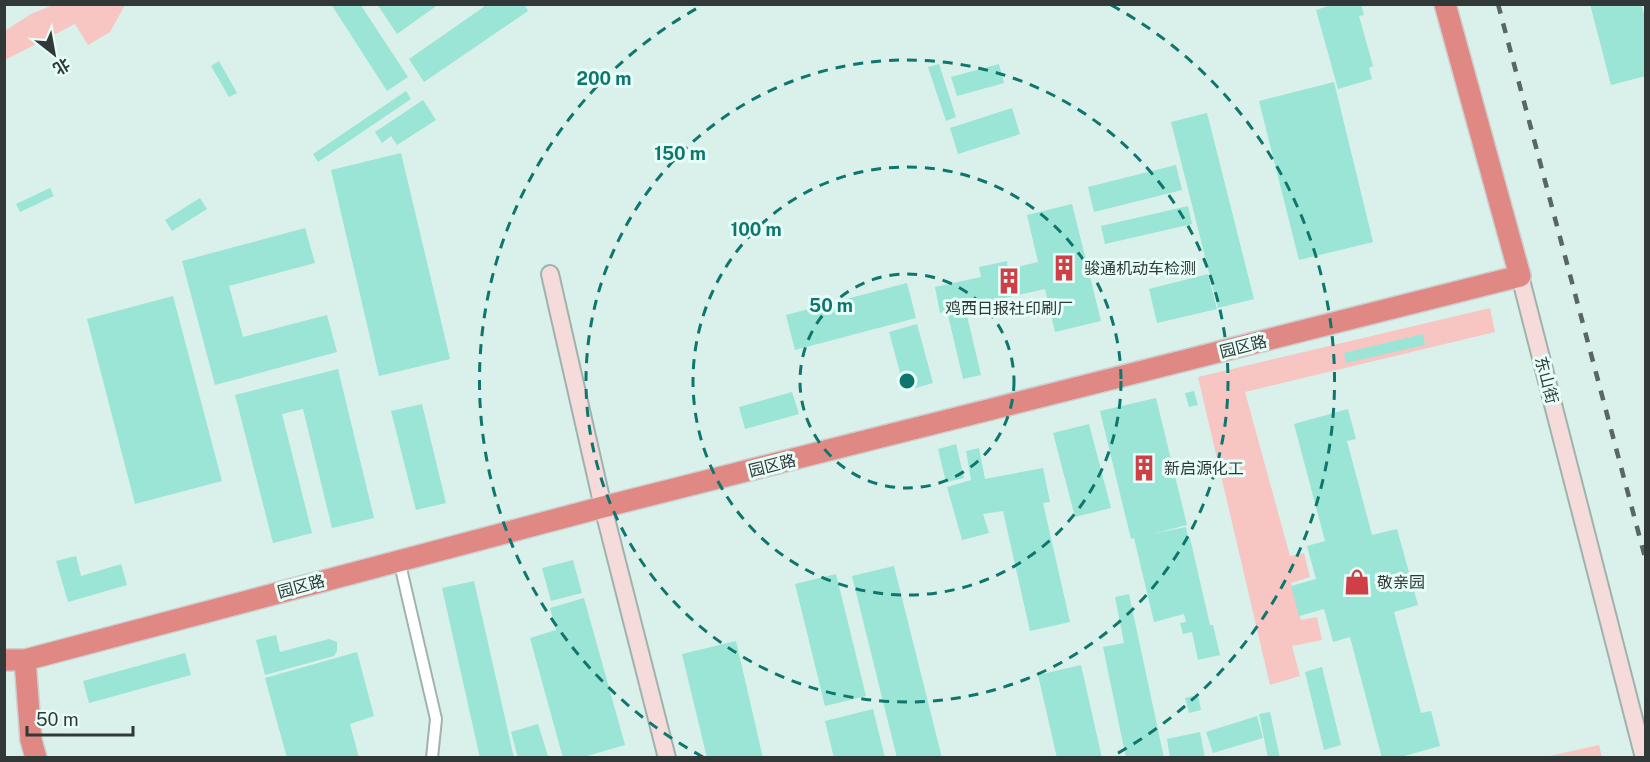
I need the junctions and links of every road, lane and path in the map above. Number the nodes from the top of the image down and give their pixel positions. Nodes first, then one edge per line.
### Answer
1 (1445, 4) edge
2 (549, 274) dead end
3 (1520, 276) junction
4 (603, 507) junction
5 (399, 560) junction
6 (15, 660) edge
7 (36, 758) edge
8 (432, 758) edge
9 (668, 758) edge
10 (1644, 758) edge

1 - 3 highway, 东山街
2 - 4 street
3 - 4 highway, 园区路
3 - 10 street, 东山街
4 - 5 highway, 园区路
4 - 9 street
5 - 6 highway, 园区路
5 - 8 street
6 - 7 highway

